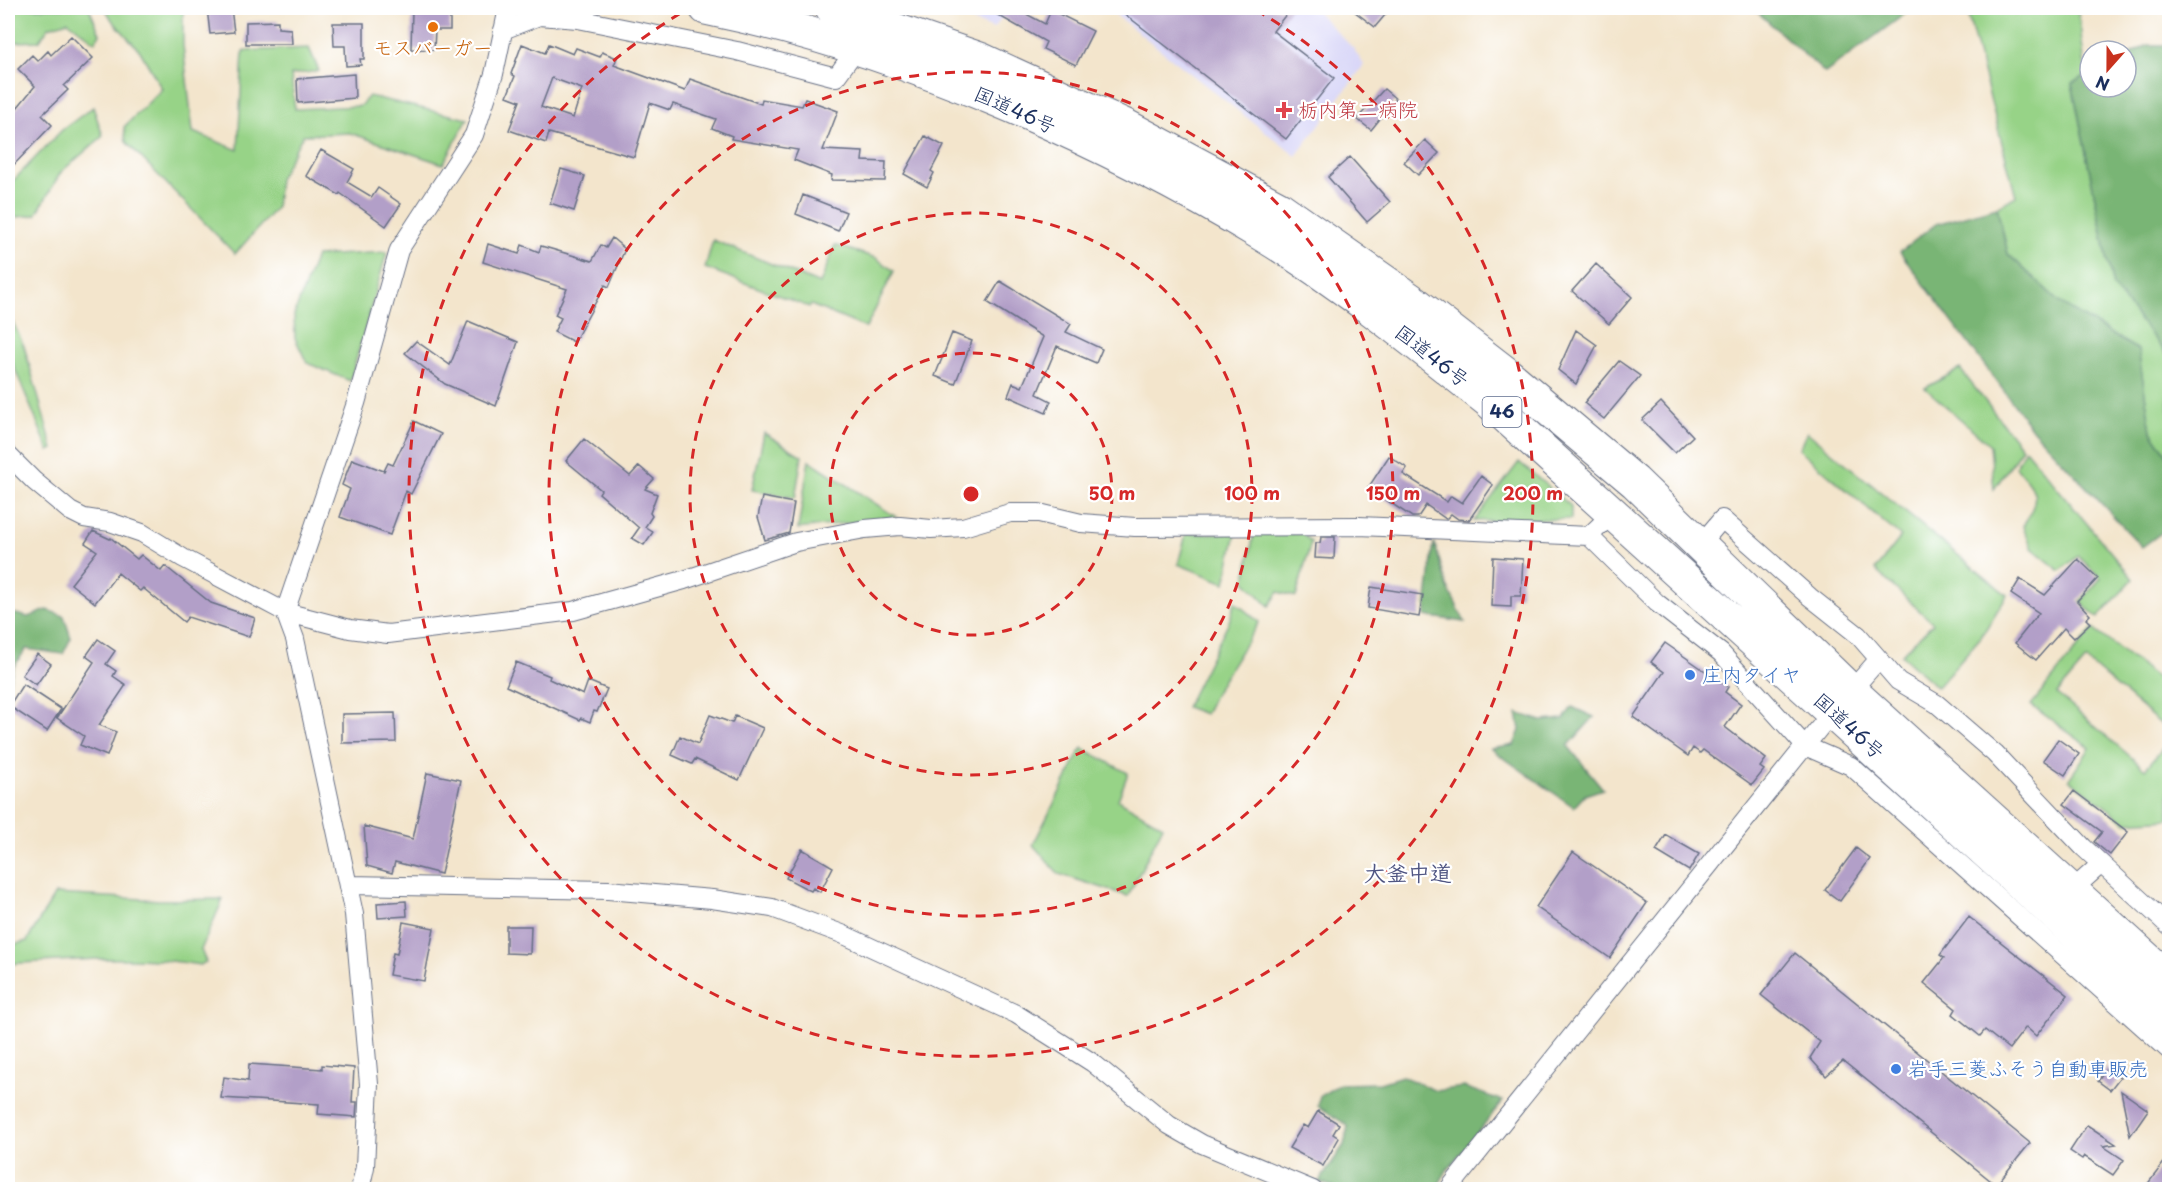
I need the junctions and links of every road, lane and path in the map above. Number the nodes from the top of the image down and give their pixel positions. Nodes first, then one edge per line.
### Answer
1 (508, 8) edge
2 (706, 8) edge
3 (832, 8) edge
4 (503, 30) junction
5 (857, 48) junction
6 (8, 455) edge
7 (1614, 512) junction
8 (1589, 536) junction
9 (1700, 545) junction
10 (285, 612) junction
11 (1878, 660) junction
12 (1842, 701) junction
13 (1805, 746) junction
14 (2102, 864) junction
15 (350, 885) junction
16 (2071, 891) junction
17 (2169, 927) edge
18 (2169, 980) edge
19 (2169, 1019) edge
20 (2169, 1051) edge
21 (360, 1190) edge
22 (1313, 1190) edge
23 (1448, 1190) edge

1 - 4 street
2 - 5 highway, 国道46号 / 46
3 - 9 highway, 国道46号 / 46
4 - 5 street
4 - 10 street
5 - 7 highway, 国道46号 / 46
6 - 10 street
7 - 8 street
7 - 12 highway, 国道46号 / 46
8 - 10 street
8 - 13 street
9 - 11 street
9 - 12 highway, 国道46号 / 46
10 - 15 street
11 - 12 street
11 - 14 street
12 - 13 street
12 - 16 highway, 国道46号 / 46
12 - 19 highway, 国道46号 / 46
13 - 20 street
13 - 23 street
14 - 16 street
14 - 17 street
15 - 21 street
15 - 22 street
16 - 18 highway, 国道46号 / 46

